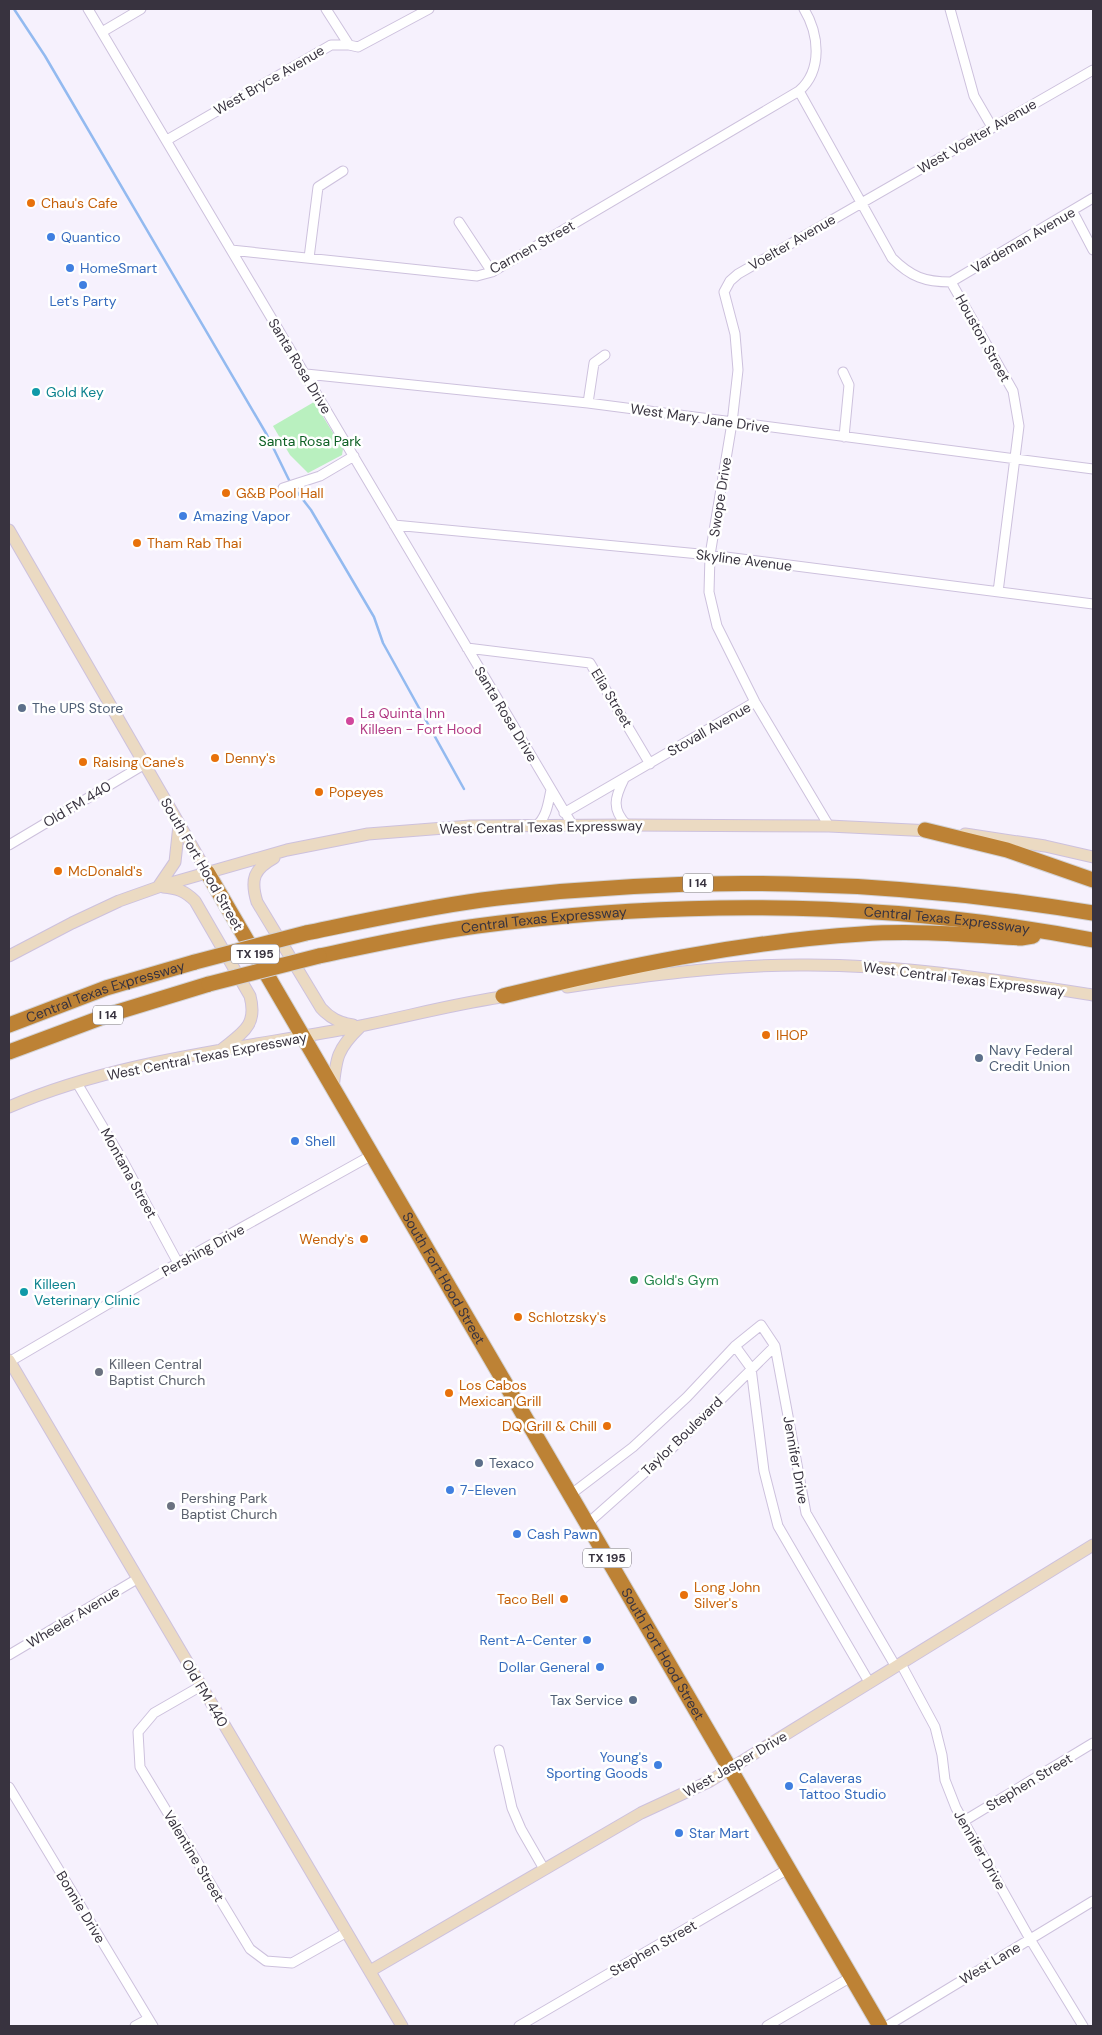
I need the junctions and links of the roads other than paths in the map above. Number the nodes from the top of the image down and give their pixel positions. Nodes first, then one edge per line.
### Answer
1 (88, 9) edge
2 (141, 9) edge
3 (326, 9) edge
4 (429, 9) edge
5 (804, 9) edge
6 (950, 9) edge
7 (102, 32) junction
8 (349, 45) junction
9 (1093, 70) edge
10 (799, 91) junction
11 (992, 127) junction
12 (167, 140) junction
13 (343, 171) dead end
14 (1093, 198) edge
15 (860, 202) junction
16 (1073, 212) junction
17 (459, 222) dead end
18 (231, 250) junction
19 (1093, 250) edge
20 (309, 258) junction
21 (492, 272) junction
22 (951, 282) junction
23 (727, 285) joint
24 (605, 355) dead end
25 (843, 372) dead end
26 (306, 374) junction
27 (588, 403) junction
28 (732, 423) junction
29 (844, 437) junction
30 (354, 456) junction
31 (1015, 459) junction
32 (1093, 469) edge
33 (283, 488) dead end
34 (394, 525) junction
35 (9, 530) edge
36 (710, 555) junction
37 (998, 592) junction
38 (1093, 604) edge
39 (467, 648) junction
40 (755, 702) junction
41 (144, 764) junction
42 (650, 764) junction
43 (624, 779) junction
44 (551, 790) junction
45 (564, 813) junction
46 (179, 824) junction
47 (627, 825) junction
48 (536, 826) junction
49 (573, 826) junction
50 (828, 826) junction
51 (925, 830) junction
52 (9, 845) edge
53 (287, 850) junction
54 (1093, 857) edge
55 (207, 872) junction
56 (1093, 880) edge
57 (158, 887) junction
58 (1093, 913) edge
59 (1056, 933) junction
60 (1093, 940) edge
61 (9, 956) edge
62 (106, 988) junction
63 (1093, 995) edge
64 (503, 996) junction
65 (9, 1016) edge
66 (9, 1025) edge
67 (360, 1026) junction
68 (302, 1037) junction
69 (219, 1051) junction
70 (9, 1052) edge
71 (77, 1083) junction
72 (333, 1089) junction
73 (9, 1107) edge
74 (372, 1155) junction
75 (178, 1264) junction
76 (761, 1325) joint
77 (734, 1346) junction
78 (775, 1346) junction
79 (9, 1361) edge
80 (751, 1368) junction
81 (570, 1495) junction
82 (587, 1524) junction
83 (1093, 1545) edge
84 (137, 1579) junction
85 (9, 1655) edge
86 (899, 1665) junction
87 (868, 1682) junction
88 (201, 1686) junction
89 (1093, 1742) edge
90 (499, 1750) dead end
91 (730, 1770) junction
92 (9, 1787) edge
93 (964, 1821) junction
94 (544, 1869) junction
95 (788, 1869) junction
96 (1093, 1901) edge
97 (347, 1932) junction
98 (1030, 1939) junction
99 (370, 1971) junction
100 (851, 1977) junction
101 (151, 2022) edge
102 (135, 2026) edge
103 (402, 2026) edge
104 (519, 2026) edge
105 (767, 2026) edge
106 (880, 2026) edge
107 (886, 2026) edge
108 (1083, 2026) edge

1 - 7 street, Santa Rosa Drive
2 - 7 street
3 - 8 street
4 - 8 street, West Bryce Avenue
5 - 10 street
6 - 11 street
7 - 12 street, Santa Rosa Drive
8 - 12 street, West Bryce Avenue
9 - 11 street, West Voelter Avenue
10 - 15 street, Houston Street
10 - 21 street, Carmen Street
11 - 15 street, West Voelter Avenue
12 - 18 street, Santa Rosa Drive
13 - 20 street
14 - 16 street, Vardeman Avenue
15 - 22 street, Houston Street
15 - 23 street, Voelter Avenue
16 - 19 street
16 - 22 street, Vardeman Avenue
17 - 21 street
18 - 20 street, Carmen Street
18 - 26 street, Santa Rosa Drive
20 - 21 street, Carmen Street
22 - 31 street, Houston Street
23 - 28 street, Swope Drive
24 - 27 street
25 - 29 street
26 - 27 street, West Mary Jane Drive
26 - 30 street, Santa Rosa Drive
27 - 28 street, West Mary Jane Drive
28 - 29 street, West Mary Jane Drive
28 - 36 street, Swope Drive
29 - 31 street, West Mary Jane Drive
30 - 33 street
30 - 34 street, Santa Rosa Drive
31 - 32 street, West Mary Jane Drive
31 - 37 street, Houston Street
34 - 36 street, Skyline Avenue
34 - 39 street, Santa Rosa Drive
35 - 41 main road, South Fort Hood Street / TX 195
36 - 37 street, Skyline Avenue
36 - 40 street, Swope Drive
37 - 38 street, Skyline Avenue
39 - 42 street, Elia Street
39 - 44 street, Santa Rosa Drive
40 - 42 street, Stovall Avenue
40 - 50 street, Stovall Avenue
41 - 46 main road, South Fort Hood Street / TX 195
41 - 52 street, Old FM 440
42 - 43 street, Stovall Avenue
43 - 45 street, Stovall Avenue
43 - 47 street
44 - 45 street, Santa Rosa Drive
44 - 48 street
45 - 49 street, Santa Rosa Drive
46 - 55 main road, South Fort Hood Street / TX 195
46 - 57 main road
47 - 49 main road, West Central Texas Expressway
47 - 50 main road, West Central Texas Expressway
48 - 49 main road, West Central Texas Expressway
48 - 53 main road, West Central Texas Expressway
50 - 51 main road, West Central Texas Expressway
51 - 54 main road, West Central Texas Expressway
51 - 56 highway
53 - 55 main road, West Central Texas Expressway
53 - 67 main road
55 - 57 main road, West Central Texas Expressway
55 - 68 highway, South Fort Hood Street / TX 195
57 - 61 main road, West Central Texas Expressway
57 - 69 main road
58 - 62 highway, Central Texas Expressway / I 14, bridge
59 - 60 highway, Central Texas Expressway / I 14
59 - 64 highway
59 - 70 highway, Central Texas Expressway / I 14, bridge
62 - 65 highway
62 - 66 highway, Central Texas Expressway / I 14
63 - 64 main road, West Central Texas Expressway
64 - 67 main road, West Central Texas Expressway
67 - 68 main road, West Central Texas Expressway
67 - 72 main road
68 - 69 main road, West Central Texas Expressway
68 - 72 highway, South Fort Hood Street / TX 195
69 - 71 main road, West Central Texas Expressway
71 - 73 main road, West Central Texas Expressway
71 - 75 street, Montana Street
72 - 74 highway, South Fort Hood Street / TX 195
74 - 75 street, Pershing Drive
74 - 81 highway, South Fort Hood Street / TX 195
75 - 79 street, Pershing Drive
76 - 77 street, Taylor Boulevard
76 - 78 street, Jennifer Drive
77 - 80 street
77 - 81 street, Taylor Boulevard
78 - 80 street, Taylor Boulevard
78 - 86 street, Jennifer Drive
79 - 84 main road, Old FM 440
80 - 82 street, Taylor Boulevard
80 - 87 street
81 - 82 highway, South Fort Hood Street / TX 195
82 - 91 highway, South Fort Hood Street / TX 195
83 - 86 main road, West Jasper Drive
84 - 85 street, Wheeler Avenue
84 - 88 main road, Old FM 440
86 - 87 main road, West Jasper Drive
86 - 93 street, Jennifer Drive
87 - 91 main road, West Jasper Drive
88 - 97 main road, Old FM 440
88 - 97 street, Valentine Street
89 - 93 street, Stephen Street
90 - 94 street
91 - 94 main road, West Jasper Drive
91 - 95 highway, South Fort Hood Street / TX 195
92 - 101 street, Bonnie Drive
93 - 98 street, Jennifer Drive
94 - 99 main road, West Jasper Drive
95 - 100 highway, South Fort Hood Street / TX 195
95 - 104 street, Stephen Street
96 - 98 street, West Lane
97 - 99 main road, Old FM 440
98 - 107 street, West Lane
98 - 108 street, Jennifer Drive
99 - 103 main road, Old FM 440
100 - 105 street
100 - 106 highway, South Fort Hood Street / TX 195
101 - 102 street

